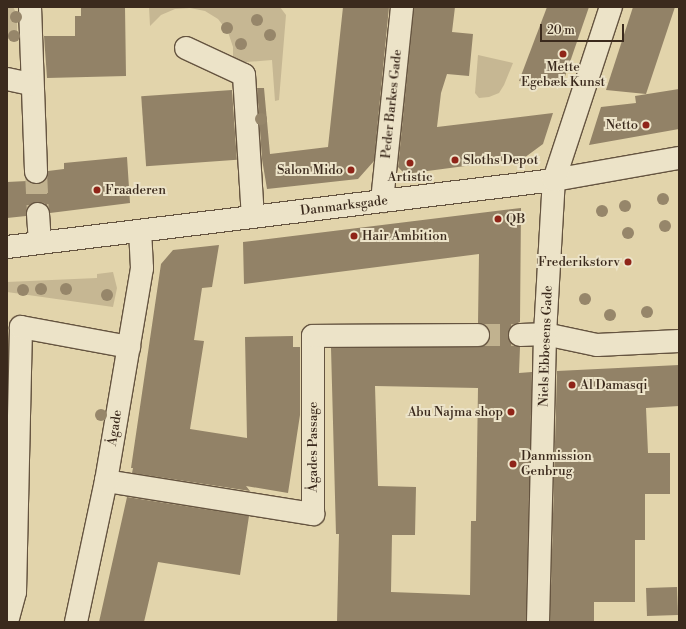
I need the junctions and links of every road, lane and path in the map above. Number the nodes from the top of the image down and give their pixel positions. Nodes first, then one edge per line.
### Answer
1 (30, 7) edge
2 (402, 7) edge
3 (611, 7) edge
4 (186, 48) dead end
5 (7, 79) edge
6 (31, 84) junction
7 (679, 158) edge
8 (36, 172) tunnel mouth
9 (554, 180) junction
10 (382, 201) junction
11 (38, 214) tunnel mouth
12 (253, 217) junction
13 (140, 232) junction
14 (40, 243) junction
15 (7, 247) edge
16 (545, 334) junction
17 (520, 335) tunnel mouth
18 (478, 336) tunnel mouth
19 (679, 341) edge
20 (129, 347) junction
21 (106, 481) junction
22 (7, 622) edge
23 (76, 622) edge
24 (538, 622) edge

1 - 6 street
2 - 10 street, Peder Barkes Gade
3 - 9 street, Niels Ebbesens Gade
4 - 12 street
5 - 6 street
6 - 8 street
7 - 9 street, Danmarksgade
9 - 10 street, Danmarksgade
9 - 16 street, Niels Ebbesens Gade
10 - 12 street, Danmarksgade
11 - 14 street
12 - 13 street, Danmarksgade
13 - 14 street, Danmarksgade
13 - 20 street, Ågade
14 - 15 street, Danmarksgade
16 - 17 street
16 - 19 street
16 - 24 street, Niels Ebbesens Gade
18 - 21 street, Ågades Passage
20 - 21 street, Ågade
20 - 22 street
21 - 23 street, Ågade

